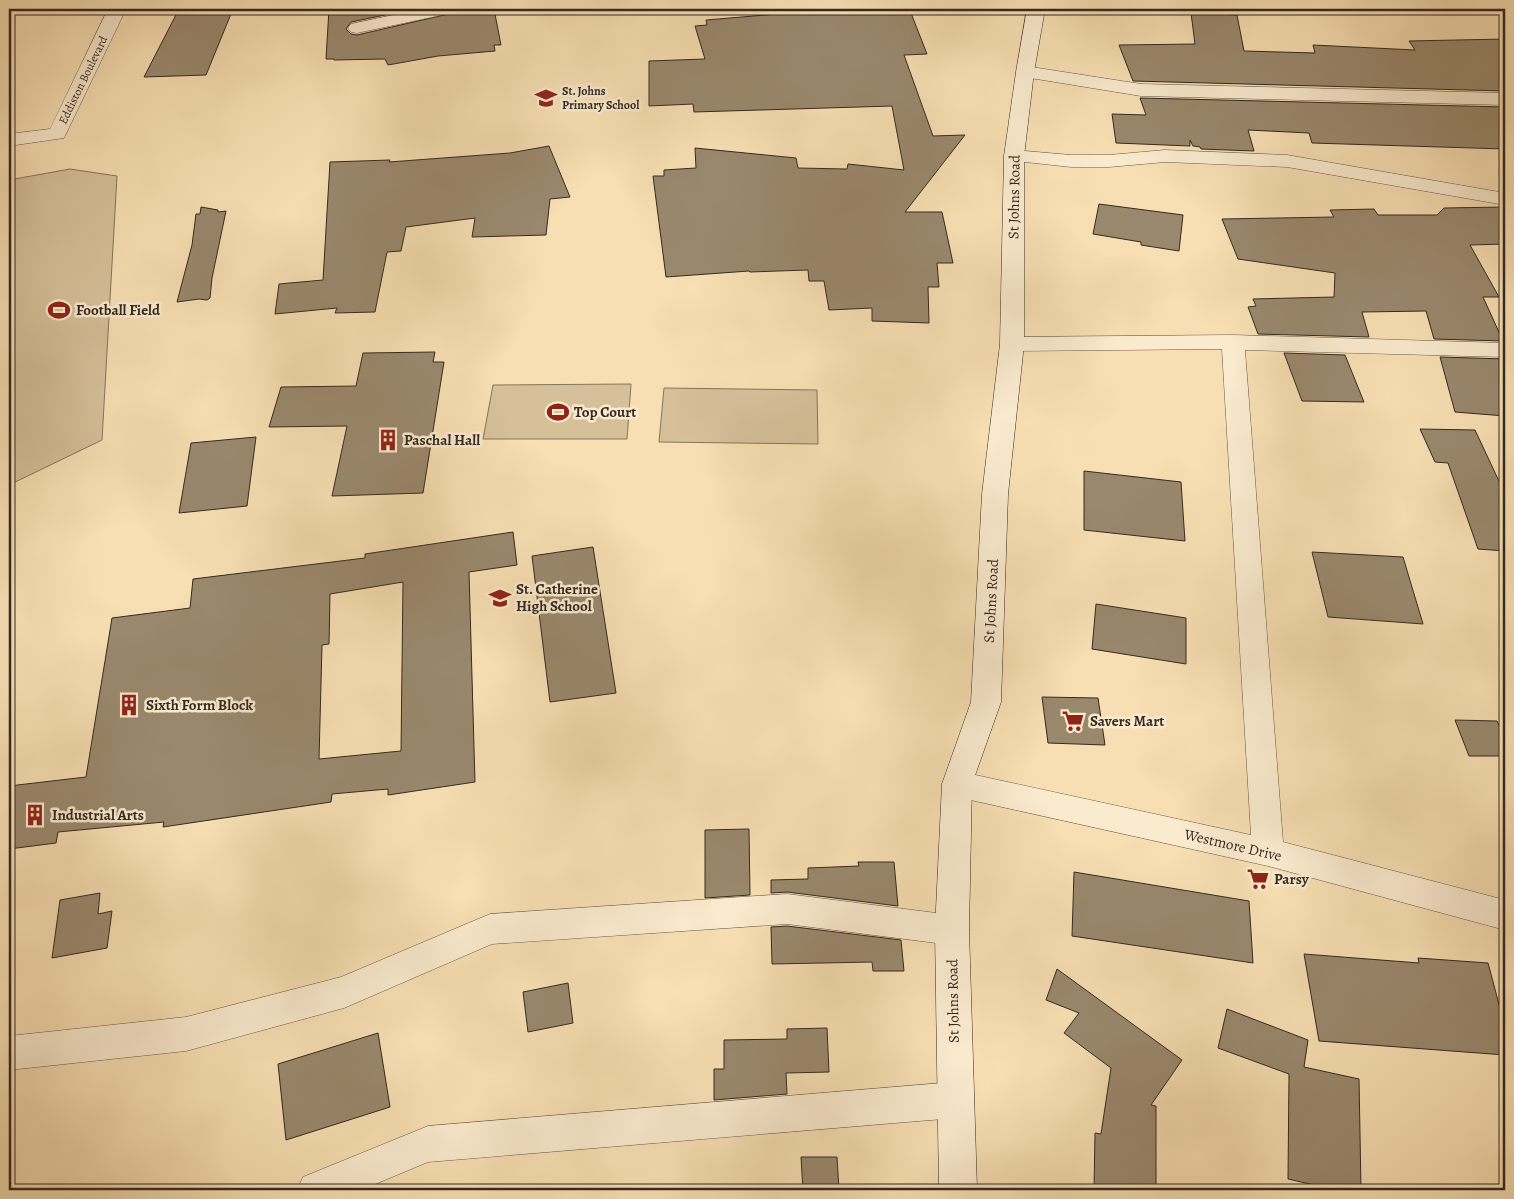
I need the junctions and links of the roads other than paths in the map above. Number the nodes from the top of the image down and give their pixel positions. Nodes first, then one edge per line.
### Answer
1 (117, 9) edge
2 (445, 9) edge
3 (510, 9) edge
4 (683, 9) edge
5 (1036, 9) edge
6 (357, 28) dead end
7 (1025, 72) junction
8 (1505, 99) edge
9 (9, 140) edge
10 (1014, 156) junction
11 (1505, 199) edge
12 (1233, 342) junction
13 (1012, 344) junction
14 (1505, 350) edge
15 (958, 784) junction
16 (1268, 852) junction
17 (1505, 915) edge
18 (952, 930) junction
19 (9, 1053) edge
20 (955, 1100) junction
21 (316, 1190) edge
22 (958, 1190) edge

1 - 9 street, Eddiston Boulevard
2 - 6 street
3 - 4 street
5 - 7 street, St Johns Road
7 - 8 street
7 - 10 street, St Johns Road
10 - 11 street
10 - 13 street, St Johns Road
12 - 13 street
12 - 14 street
12 - 16 street
13 - 15 street, St Johns Road
15 - 16 street, Westmore Drive
15 - 18 street, St Johns Road
16 - 17 street, Westmore Drive
18 - 19 street
18 - 20 street, St Johns Road
20 - 21 street
20 - 22 street, St Johns Road

